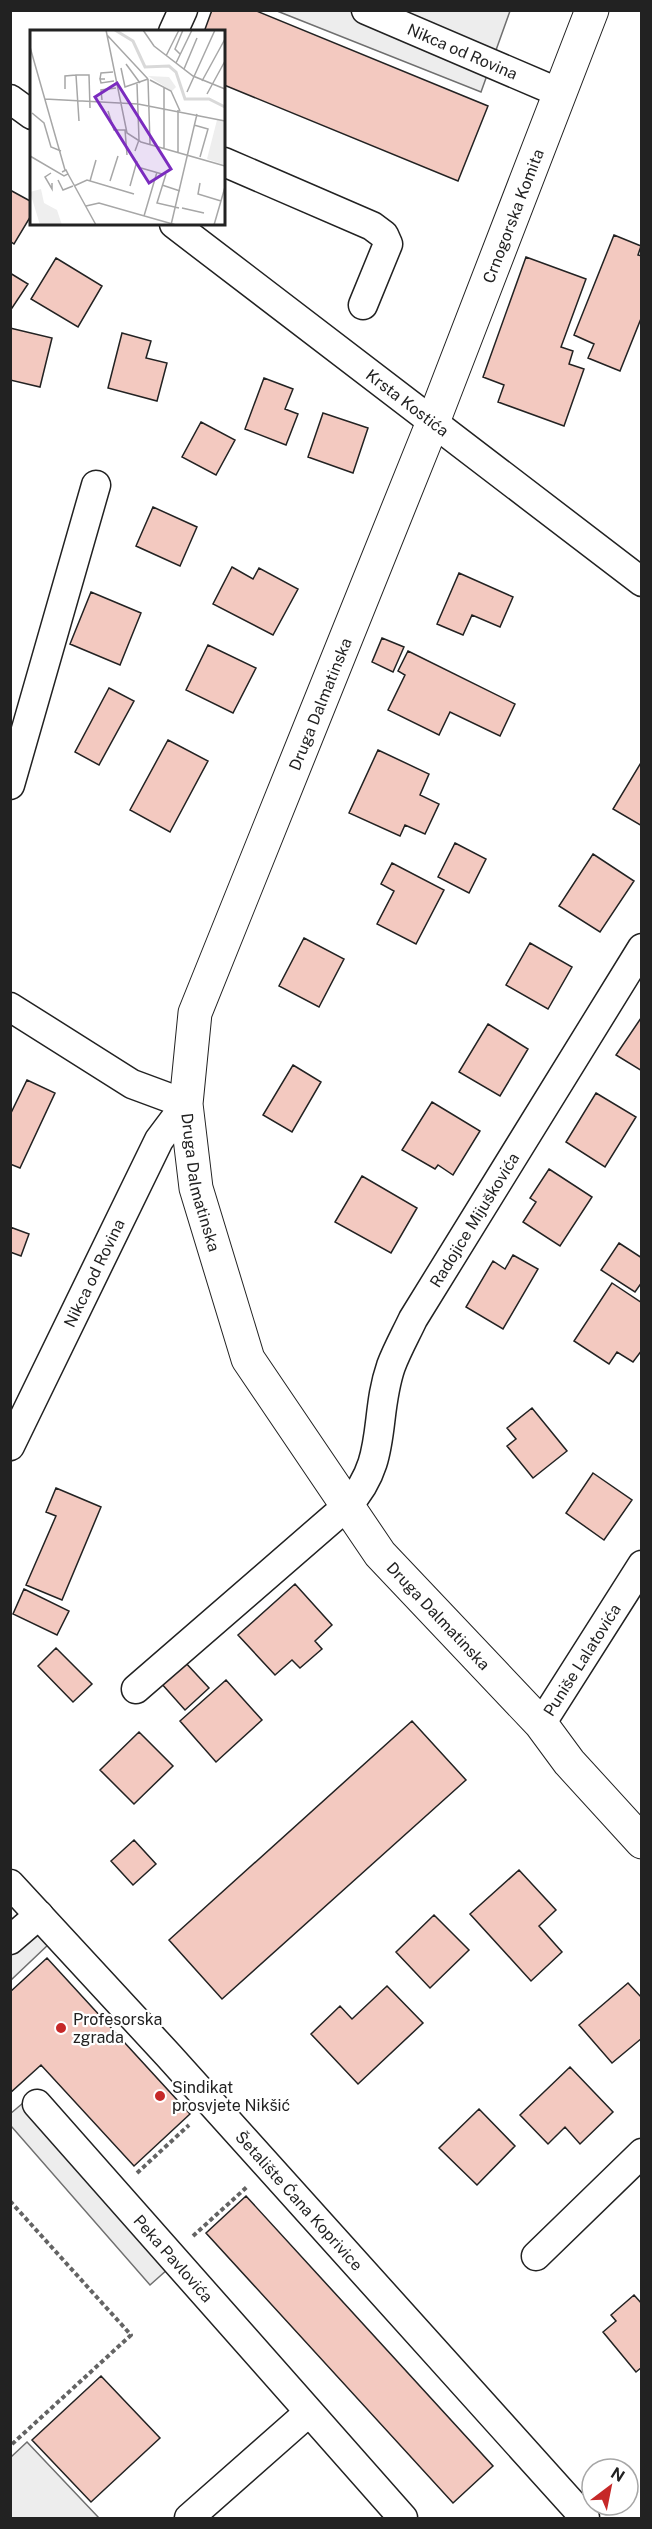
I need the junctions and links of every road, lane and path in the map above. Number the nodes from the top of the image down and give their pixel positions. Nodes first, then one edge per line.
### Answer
1 (183, 10) edge
2 (366, 10) edge
3 (592, 10) edge
4 (174, 30) edge
5 (560, 93) junction
6 (10, 99) edge
7 (30, 114) edge
8 (225, 162) edge
9 (175, 225) edge
10 (363, 305) dead end
11 (434, 422) junction
12 (96, 485) dead end
13 (642, 582) edge
14 (10, 785) edge
15 (642, 948) edge
16 (10, 1008) edge
17 (186, 1104) junction
18 (10, 1446) edge
19 (347, 1506) junction
20 (642, 1565) edge
21 (136, 1689) dead end
22 (541, 1724) junction
23 (642, 1842) edge
24 (10, 1884) edge
25 (39, 1915) junction
26 (10, 1940) edge
27 (37, 2104) dead end
28 (212, 2104) junction
29 (642, 2153) edge
30 (268, 2167) junction
31 (134, 2175) dead end
32 (10, 2201) edge
33 (190, 2238) dead end
34 (536, 2256) dead end
35 (308, 2413) junction
36 (10, 2446) edge
37 (189, 2518) edge
38 (403, 2518) edge
39 (585, 2518) edge

1 - 4 street
2 - 5 street, Nikca od Rovina
3 - 5 street, Crnogorska Komita
5 - 11 street, Crnogorska Komita
6 - 7 street
8 - 10 street
9 - 11 street, Krsta Kostića
11 - 13 street, Krsta Kostića
11 - 17 street, Druga Dalmatinska
12 - 14 street
15 - 19 street, Radojice Mijuškovića
16 - 17 street
17 - 18 street, Nikca od Rovina
17 - 19 street, Druga Dalmatinska
19 - 21 street, Radojice Mijuškovića
19 - 22 street, Druga Dalmatinska
20 - 22 street, Puniše Lalatovića
22 - 23 street, Druga Dalmatinska
24 - 25 street, Šetalište Ćana Koprivice
25 - 26 street
25 - 28 street, Šetalište Ćana Koprivice
27 - 35 street, Peka Pavlovića
28 - 30 street, Šetalište Ćana Koprivice
28 - 31 path
29 - 34 street
30 - 33 path
30 - 39 street, Šetalište Ćana Koprivice
32 - 36 path
35 - 37 street
35 - 38 street, Peka Pavlovića

